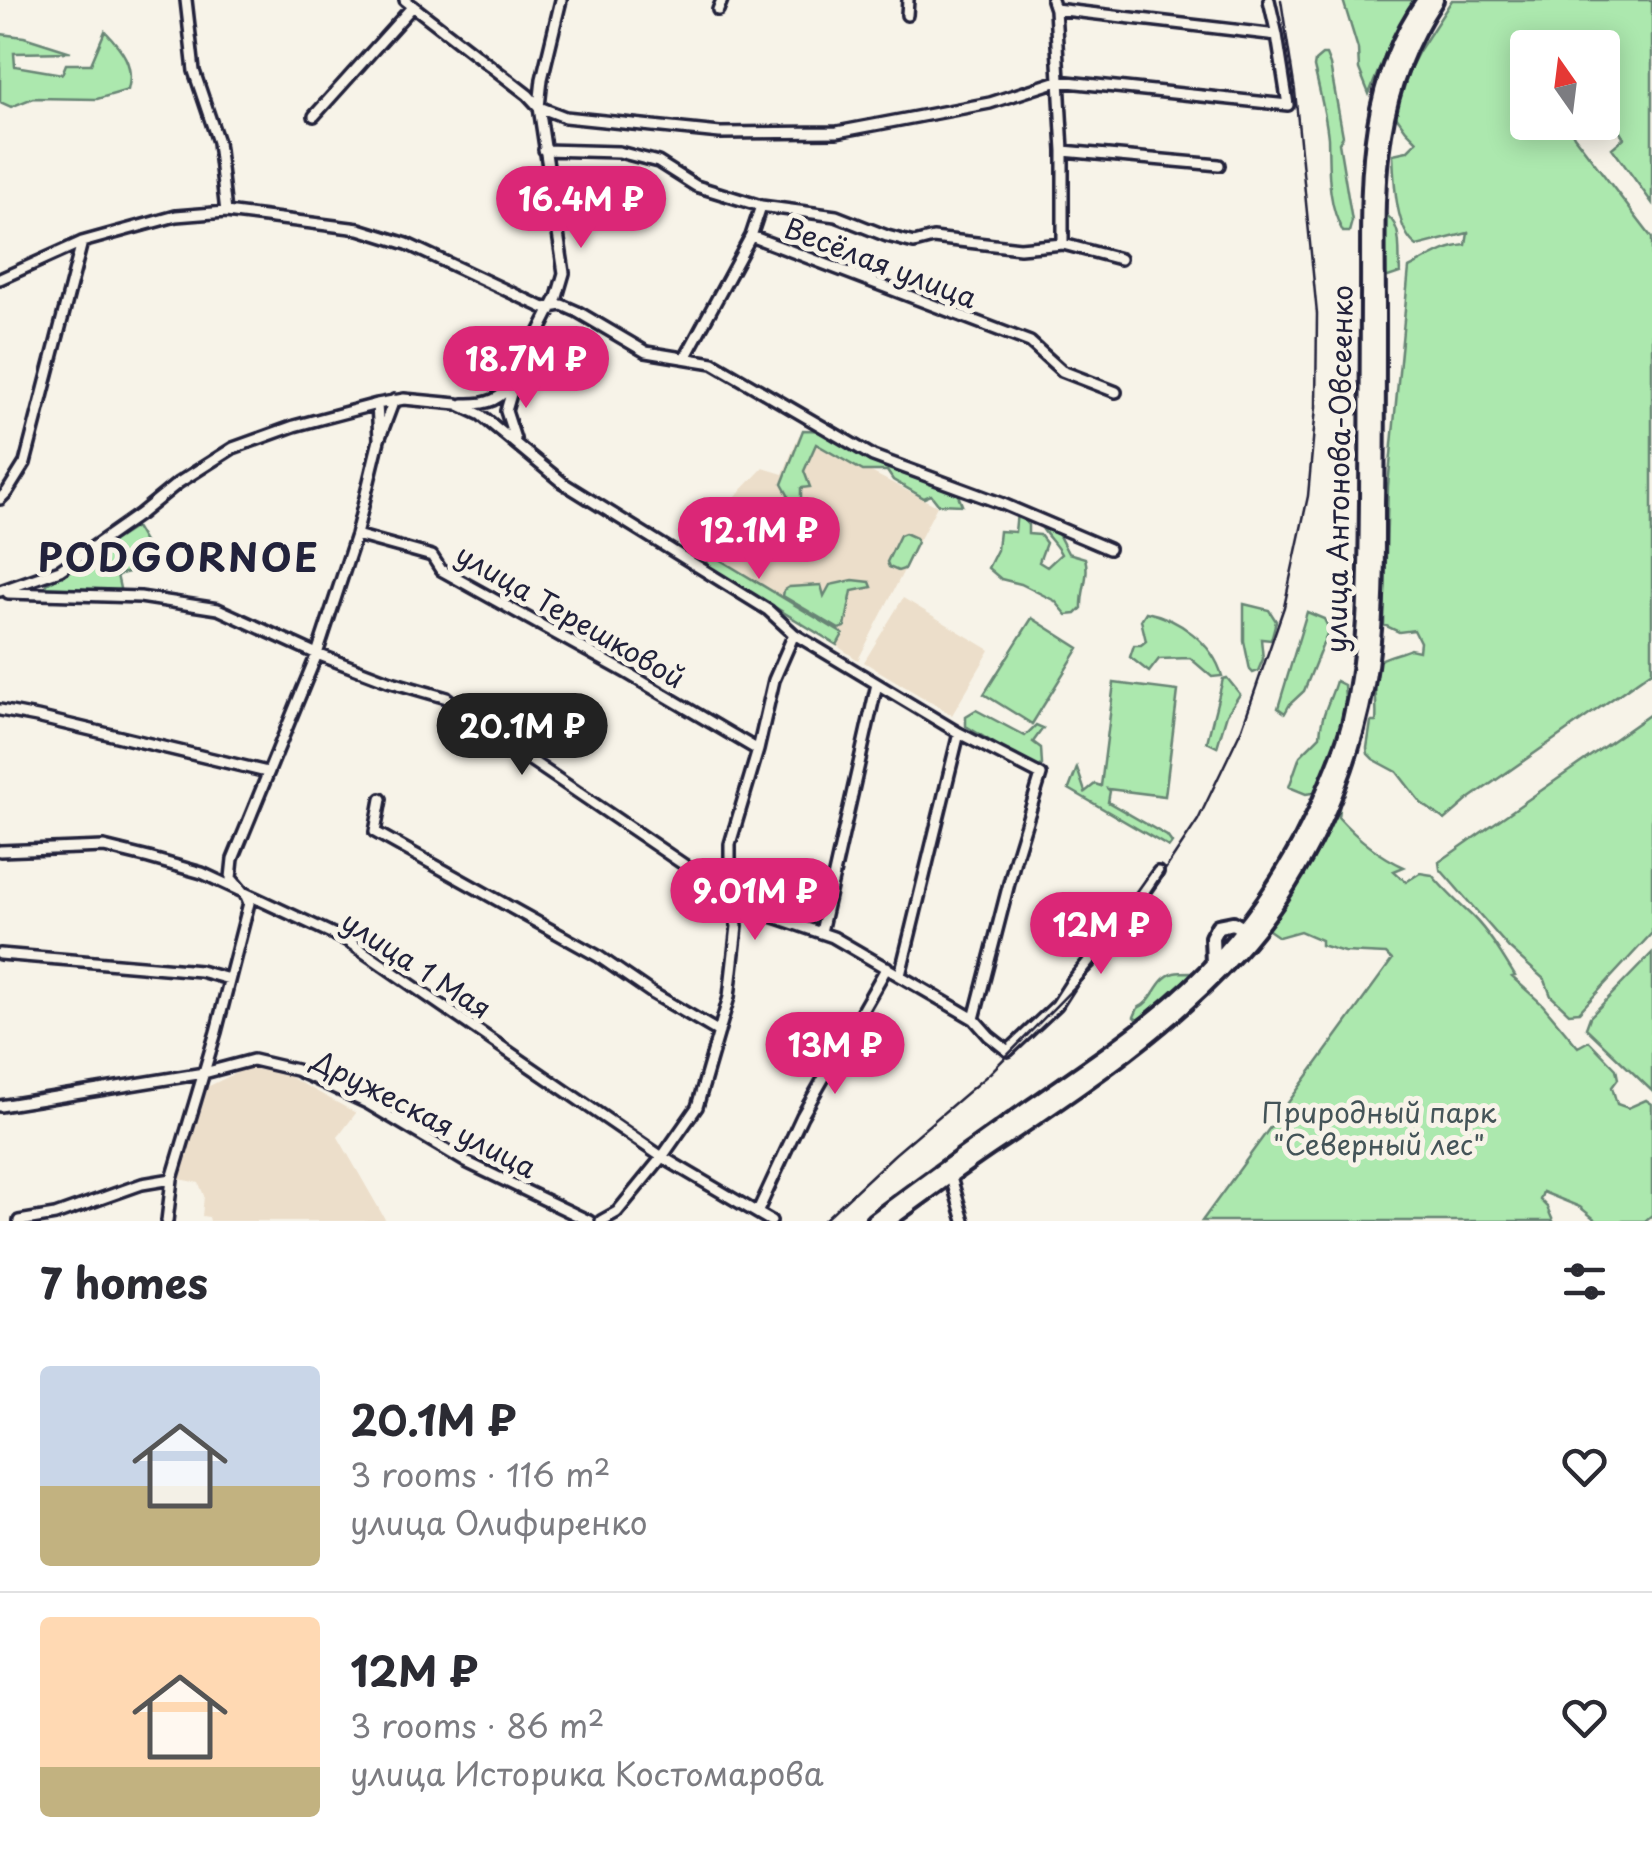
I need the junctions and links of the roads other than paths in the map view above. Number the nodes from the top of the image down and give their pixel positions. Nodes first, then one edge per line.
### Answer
1 (186, 0) edge
2 (561, 0) edge
3 (908, 0) edge
4 (1269, 0) edge
5 (1424, 0) edge
6 (1436, 0) edge
7 (409, 3) edge
8 (1054, 5) edge
9 (907, 15) dead end
10 (1277, 35) junction
11 (1058, 81) junction
12 (539, 107) junction
13 (314, 116) dead end
14 (544, 150) junction
15 (1062, 151) junction
16 (1219, 166) dead end
17 (761, 206) junction
18 (226, 212) junction
19 (751, 236) junction
20 (82, 242) junction
21 (1063, 244) junction
22 (1120, 258) dead end
23 (0, 278) edge
24 (552, 306) junction
25 (685, 358) junction
26 (515, 380) junction
27 (1116, 392) dead end
28 (394, 400) junction
29 (492, 402) junction
30 (376, 404) junction
31 (457, 404) junction
32 (506, 412) junction
33 (489, 420) junction
34 (379, 440) junction
35 (519, 444) junction
36 (0, 499) edge
37 (356, 535) junction
38 (1109, 549) dead end
39 (0, 592) edge
40 (794, 634) junction
41 (317, 654) junction
42 (877, 684) junction
43 (0, 710) edge
44 (960, 733) junction
45 (758, 750) junction
46 (267, 772) junction
47 (382, 798) dead end
48 (0, 851) edge
49 (1158, 872) dead end
50 (240, 889) junction
51 (730, 902) junction
52 (822, 932) junction
53 (1245, 936) junction
54 (0, 954) edge
55 (1213, 964) junction
56 (887, 967) junction
57 (900, 976) junction
58 (229, 978) junction
59 (974, 1019) junction
60 (718, 1032) junction
61 (204, 1073) junction
62 (0, 1106) edge
63 (662, 1157) junction
64 (949, 1172) junction
65 (172, 1178) junction
66 (757, 1213) junction
67 (56, 1218) edge
68 (19, 1221) edge
69 (168, 1221) edge
70 (589, 1221) edge
71 (601, 1221) edge
72 (771, 1221) edge
73 (872, 1221) edge
74 (888, 1221) edge
75 (964, 1221) edge

1 - 18 street
2 - 12 street
3 - 9 street
4 - 10 street
5 - 53 highway, улица Антонова-Овсеенко
6 - 53 highway, улица Антонова-Овсеенко
7 - 12 street
7 - 13 street
8 - 10 street
8 - 11 street
10 - 11 street
11 - 12 street
11 - 15 street
12 - 14 street
14 - 17 street
14 - 24 street
15 - 16 street
15 - 21 street
17 - 19 street
17 - 21 street
18 - 20 street
18 - 24 street
19 - 25 street, Весёлая улица
19 - 27 street, Весёлая улица
20 - 23 street
20 - 36 street
21 - 22 street
24 - 25 street
24 - 26 street
25 - 38 street
26 - 29 street
26 - 32 street
28 - 30 street
28 - 31 street
28 - 34 street
29 - 31 street
29 - 32 street
29 - 33 street
30 - 34 street
30 - 39 street
31 - 33 street
32 - 33 street
32 - 35 street
33 - 35 street
34 - 37 street
35 - 40 street
37 - 41 street
37 - 45 street, улица Терешковой
39 - 41 street
40 - 42 street
40 - 45 street
41 - 46 street
41 - 51 street
42 - 44 street
42 - 52 street
43 - 46 street
44 - 57 street
44 - 59 street
45 - 51 street
46 - 50 street
47 - 60 street
48 - 50 street, улица 1 Мая
49 - 59 street
50 - 58 street
50 - 63 street, улица 1 Мая
51 - 52 street
51 - 60 street
52 - 56 street
53 - 55 highway, улица Антонова-Овсеенко
53 - 55 highway
53 - 64 highway, улица Антонова-Овсеенко
54 - 58 street
55 - 64 highway, улица Антонова-Овсеенко
56 - 57 street
56 - 66 street
57 - 59 street
58 - 61 street
60 - 63 street
61 - 62 street, Дружеская улица
61 - 65 street
61 - 70 street, Дружеская улица
63 - 66 street, улица 1 Мая
63 - 71 street
64 - 73 highway, улица Антонова-Овсеенко
64 - 74 highway, улица Антонова-Овсеенко
64 - 75 street
65 - 67 street
65 - 69 street
66 - 72 street, улица 1 Мая
67 - 68 street

